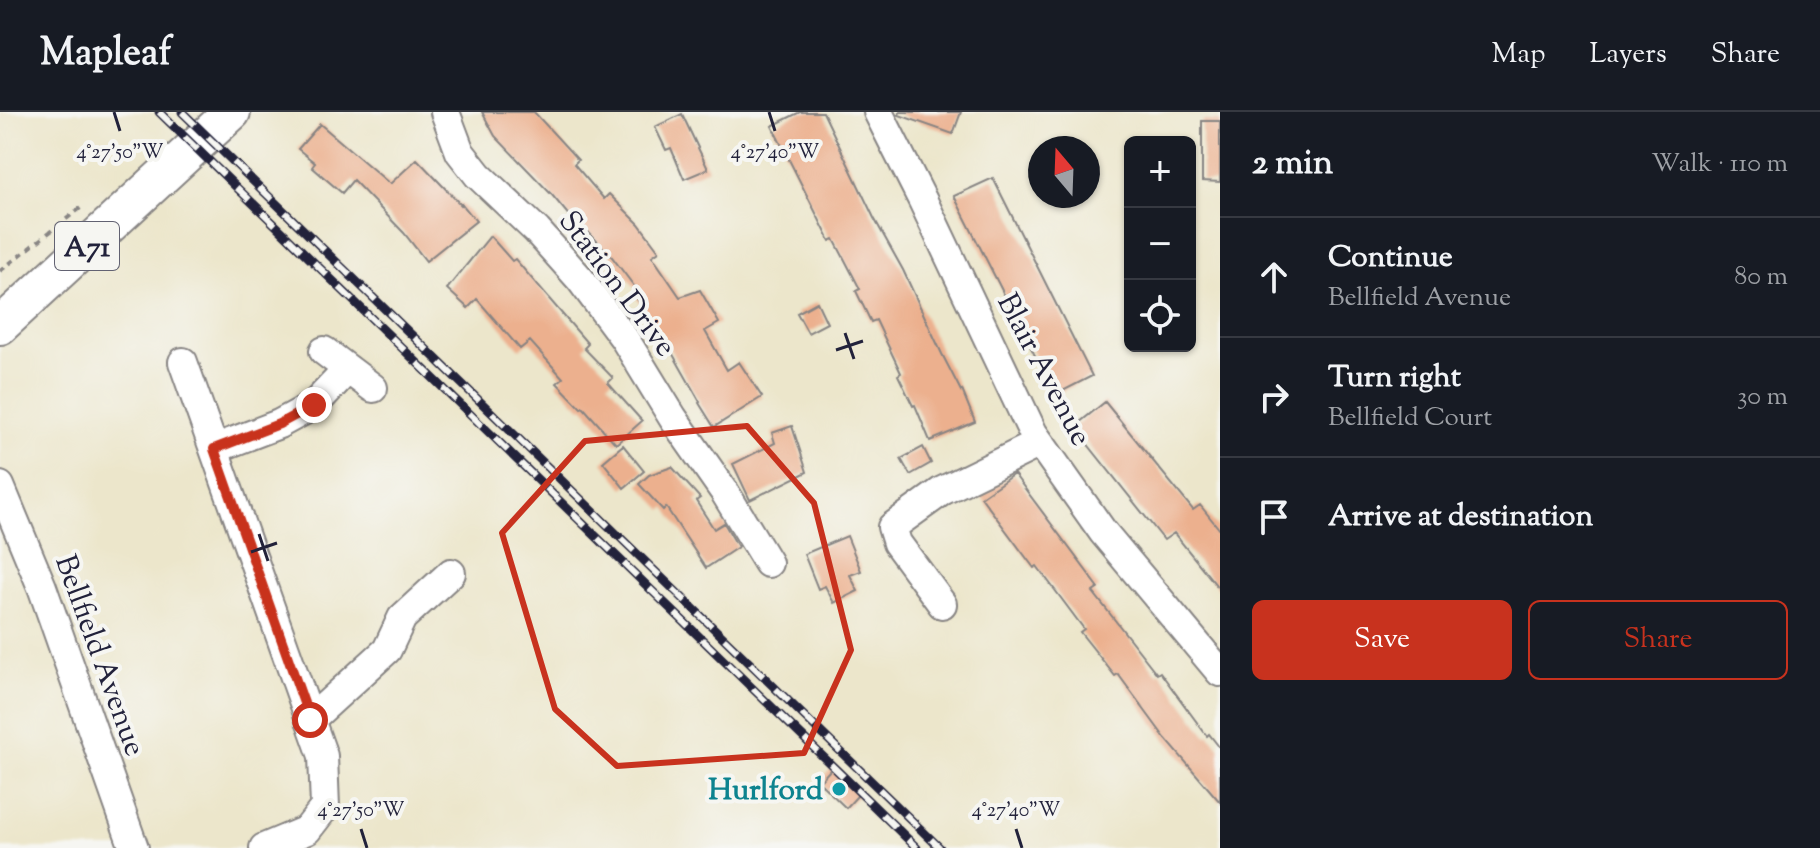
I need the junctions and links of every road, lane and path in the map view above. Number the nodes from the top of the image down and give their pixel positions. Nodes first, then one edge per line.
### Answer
1 (232, 112) edge
2 (445, 112) edge
3 (878, 112) edge
4 (0, 326) edge
5 (324, 351) dead end
6 (183, 362) dead end
7 (348, 369) junction
8 (373, 388) dead end
9 (1040, 443) junction
10 (214, 449) junction
11 (0, 486) edge
12 (768, 563) dead end
13 (451, 573) dead end
14 (942, 604) dead end
15 (1220, 672) edge
16 (310, 720) junction
17 (134, 848) edge
18 (264, 848) edge

1 - 4 main road, A71
2 - 12 street, Station Drive
3 - 9 street, Blair Avenue
5 - 7 street
6 - 10 street
7 - 8 street
7 - 10 street
9 - 14 street
9 - 15 street, Blair Avenue
10 - 16 street
11 - 17 street, Bellfield Avenue
13 - 16 street
16 - 18 street

